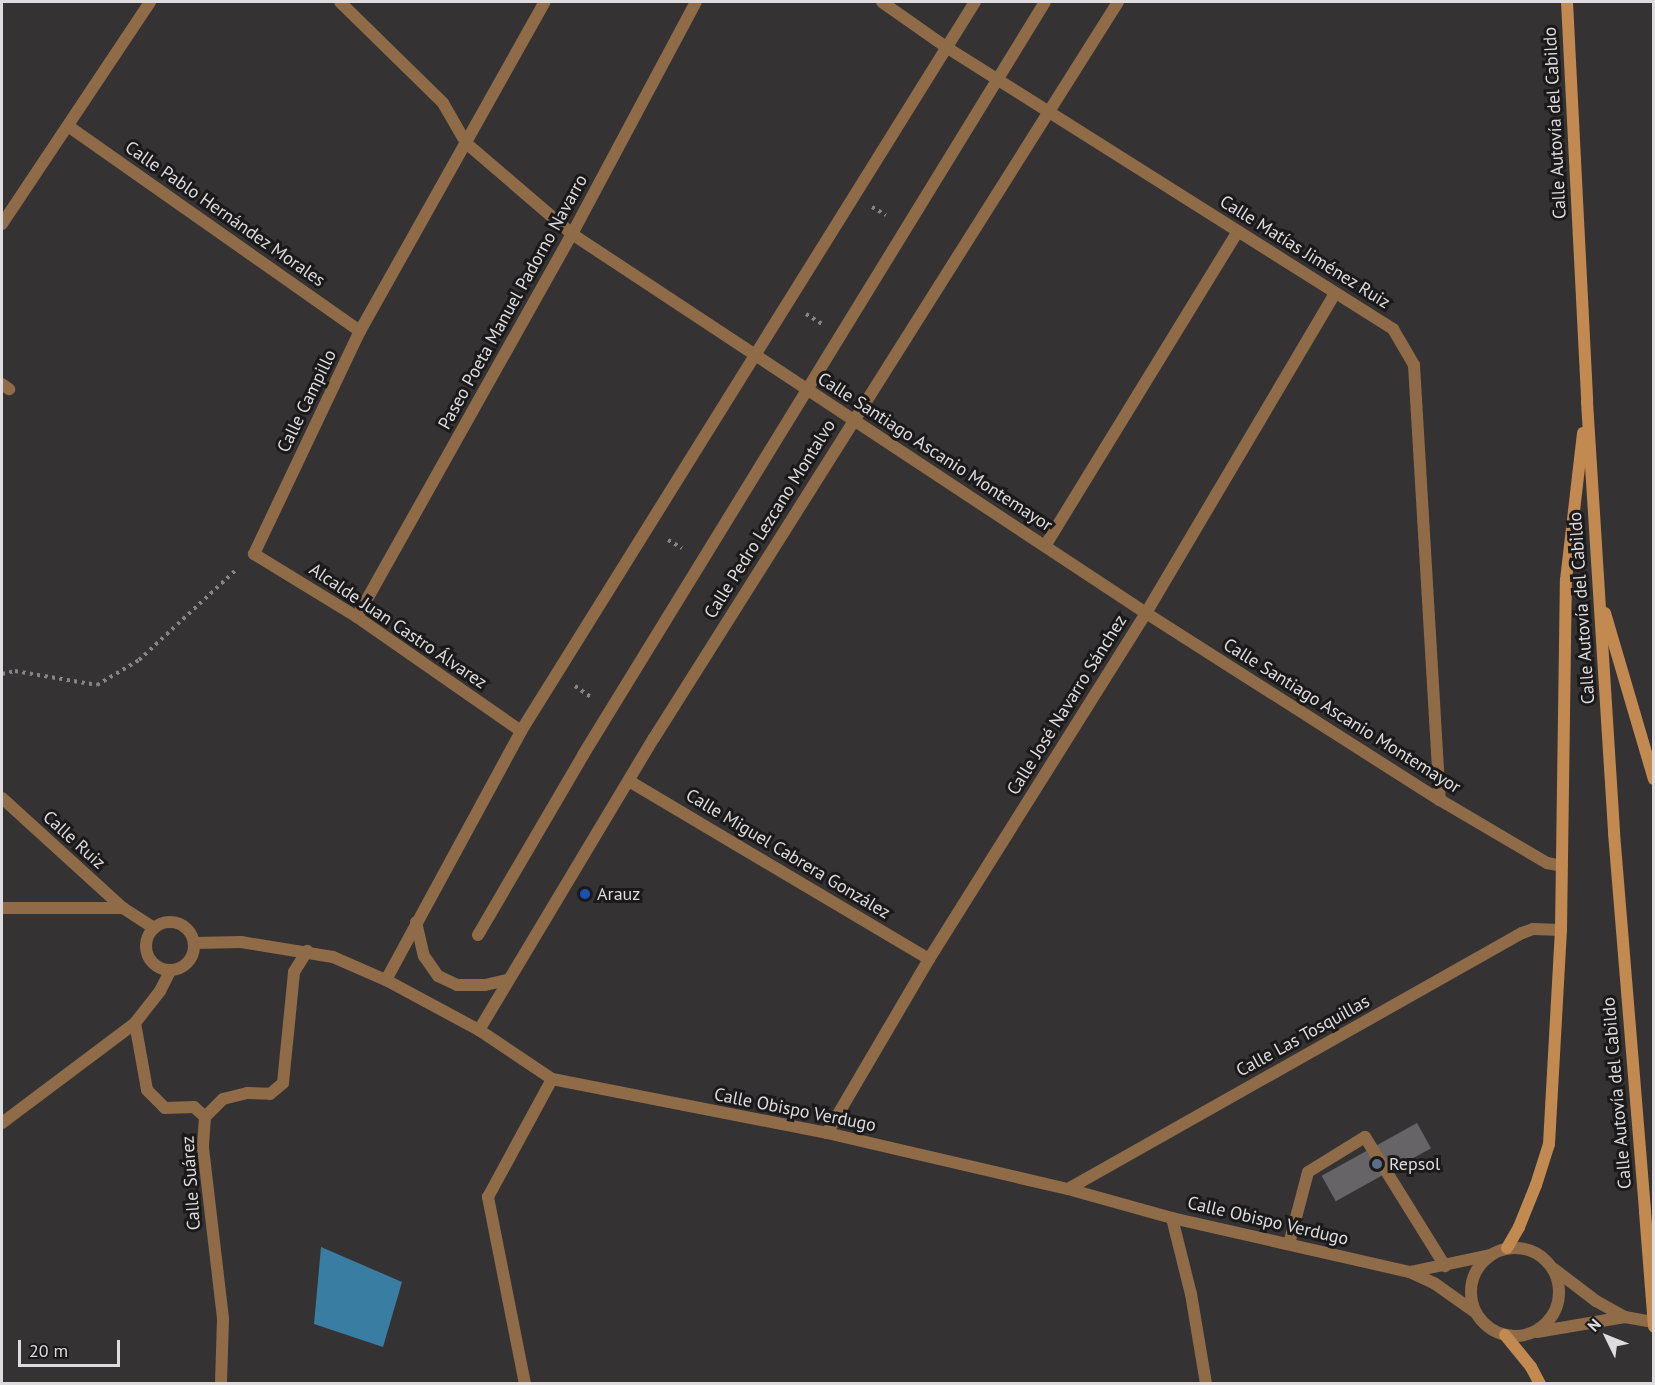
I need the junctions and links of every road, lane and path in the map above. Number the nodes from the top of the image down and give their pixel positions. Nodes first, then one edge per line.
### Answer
1 (150, 2) edge
2 (340, 2) edge
3 (545, 2) edge
4 (696, 2) edge
5 (882, 2) edge
6 (975, 2) edge
7 (1045, 2) edge
8 (1118, 2) edge
9 (1567, 2) edge
10 (946, 47) junction
11 (997, 77) junction
12 (1050, 110) junction
13 (68, 126) junction
14 (466, 143) junction
15 (854, 195) junction
16 (2, 224) edge
17 (907, 228) junction
18 (1238, 231) junction
19 (572, 234) junction
20 (1335, 294) junction
21 (360, 331) junction
22 (754, 354) junction
23 (808, 391) junction
24 (1587, 402) junction
25 (854, 419) junction
26 (647, 526) junction
27 (1046, 546) junction
28 (254, 554) junction
29 (703, 561) junction
30 (1599, 594) junction
31 (1146, 613) junction
32 (357, 617) junction
33 (2, 674) edge
34 (521, 731) junction
35 (1653, 779) edge
36 (630, 781) junction
37 (2, 798) edge
38 (1440, 800) junction
39 (1562, 866) junction
40 (2, 908) edge
41 (123, 908) junction
42 (416, 922) junction
43 (154, 928) junction
44 (1561, 930) junction
45 (478, 935) dead end
46 (194, 943) junction
47 (307, 951) junction
48 (929, 958) junction
49 (170, 971) junction
50 (386, 980) junction
51 (507, 980) junction
52 (135, 1023) junction
53 (479, 1030) junction
54 (552, 1079) junction
55 (205, 1117) junction
56 (2, 1123) edge
57 (826, 1133) junction
58 (1068, 1189) junction
59 (1173, 1218) junction
60 (1289, 1245) junction
61 (1507, 1248) junction
62 (1491, 1255) junction
63 (1445, 1266) junction
64 (1553, 1269) junction
65 (1410, 1272) junction
66 (1476, 1313) junction
67 (1625, 1317) junction
68 (1653, 1322) edge
69 (1653, 1327) edge
70 (1530, 1334) junction
71 (1505, 1335) junction
72 (221, 1383) edge
73 (525, 1383) edge
74 (1206, 1383) edge
75 (1540, 1383) edge

1 - 13 street
2 - 14 street, Calle Santiago Ascanio Montemayor
3 - 14 street, Calle Campillo
4 - 19 street, Paseo Poeta Manuel Padorno Navarro
5 - 10 street, Calle Matías Jiménez Ruiz
6 - 10 street
7 - 11 street
8 - 12 street, Calle Pedro Lezcano Montalvo
9 - 24 main road, Calle Autovía del Cabildo
10 - 11 street, Calle Matías Jiménez Ruiz
10 - 15 street
11 - 12 street, Calle Matías Jiménez Ruiz
11 - 17 street
12 - 18 street, Calle Matías Jiménez Ruiz
12 - 25 street, Calle Pedro Lezcano Montalvo
13 - 16 street
13 - 21 street, Calle Pablo Hernández Morales
14 - 19 street, Calle Santiago Ascanio Montemayor
14 - 21 street, Calle Campillo
15 - 17 path
15 - 22 street
17 - 23 street
18 - 20 street, Calle Matías Jiménez Ruiz
18 - 27 street
19 - 22 street, Calle Santiago Ascanio Montemayor
19 - 32 street, Paseo Poeta Manuel Padorno Navarro
20 - 31 street, Calle José Navarro Sánchez
20 - 38 street, Calle Matías Jiménez Ruiz
21 - 28 street, Calle Campillo
22 - 23 street, Calle Santiago Ascanio Montemayor
22 - 26 street
23 - 25 street, Calle Santiago Ascanio Montemayor
23 - 29 street
24 - 30 main road, Calle Autovía del Cabildo
24 - 39 main road
25 - 27 street, Calle Santiago Ascanio Montemayor
25 - 36 street, Calle Pedro Lezcano Montalvo
26 - 29 path
26 - 34 street
27 - 31 street, Calle Santiago Ascanio Montemayor
28 - 32 street, Alcalde Juan Castro Álvarez
28 - 33 path
29 - 45 street
30 - 35 main road
30 - 69 main road, Calle Autovía del Cabildo, bridge
31 - 38 street, Calle Santiago Ascanio Montemayor
31 - 48 street, Calle José Navarro Sánchez
32 - 34 street, Alcalde Juan Castro Álvarez
34 - 42 street
36 - 48 street, Calle Miguel Cabrera González
36 - 51 street, Calle Pedro Lezcano Montalvo
37 - 41 street, Calle Ruiz
38 - 39 street, Calle Santiago Ascanio Montemayor
39 - 44 main road
40 - 41 street
41 - 43 street, Calle Ruiz
42 - 50 street
42 - 51 street
43 - 46 street
43 - 49 street
44 - 58 street, Calle Las Tosquillas
44 - 61 main road
46 - 47 street, Calle Obispo Verdugo
46 - 49 street
47 - 50 street, Calle Obispo Verdugo
47 - 55 street
48 - 57 street, Calle José Navarro Sánchez
49 - 52 street
50 - 53 street, Calle Obispo Verdugo
51 - 53 street, Calle Pedro Lezcano Montalvo
52 - 55 street, Calle Suárez
52 - 56 street
53 - 54 street, Calle Obispo Verdugo
54 - 57 street, Calle Obispo Verdugo
54 - 73 street
55 - 72 street, Calle Suárez
57 - 58 street, Calle Obispo Verdugo
58 - 59 street, Calle Obispo Verdugo
59 - 60 street, Calle Obispo Verdugo
59 - 74 street
60 - 63 street
60 - 65 street, Calle Obispo Verdugo
61 - 62 street
61 - 64 street
62 - 63 street, Calle Obispo Verdugo
62 - 66 street
63 - 65 street, Calle Obispo Verdugo
64 - 67 street
64 - 70 street
65 - 66 street, Calle Obispo Verdugo
66 - 71 street
67 - 68 street
67 - 70 street
70 - 71 street
71 - 75 main road

